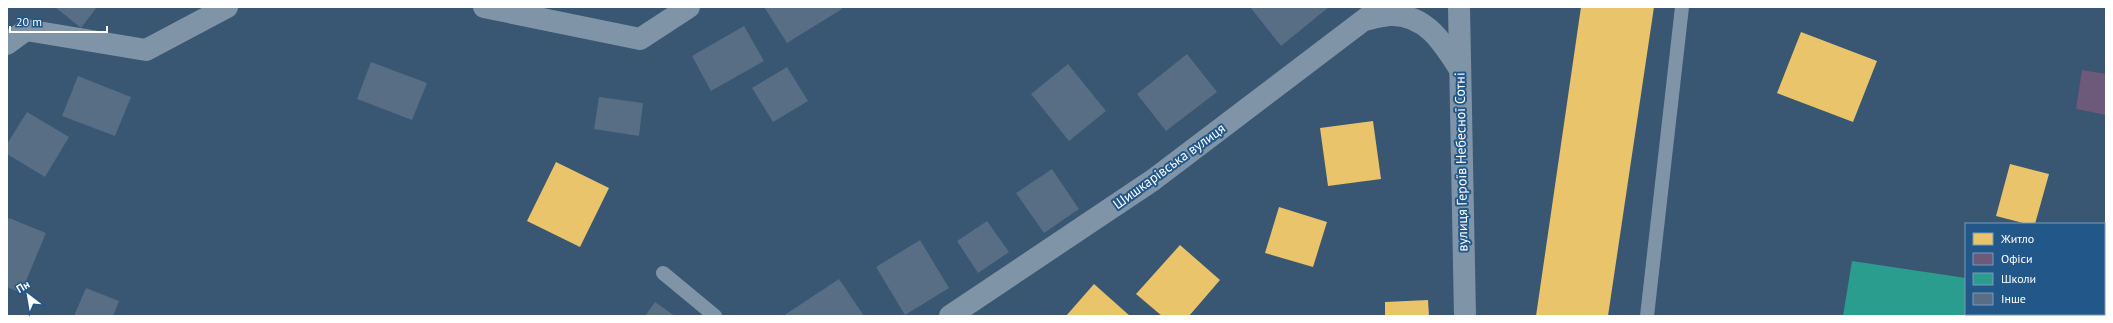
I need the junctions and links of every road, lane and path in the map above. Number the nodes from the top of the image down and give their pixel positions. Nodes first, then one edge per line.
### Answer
1 (227, 7) edge
2 (484, 7) edge
3 (689, 7) edge
4 (1381, 7) edge
5 (1459, 7) edge
6 (1682, 7) edge
7 (1364, 20) junction
8 (7, 44) edge
9 (1459, 68) junction
10 (663, 273) dead end
11 (715, 316) edge
12 (950, 316) edge
13 (1465, 316) edge
14 (1647, 316) edge

1 - 8 street
2 - 3 street
4 - 7 street, Шишкарівська вулиця
5 - 9 street, вулиця Героїв Небесної Сотні
6 - 14 lane
7 - 9 street
7 - 12 street, Шишкарівська вулиця
9 - 13 street, вулиця Героїв Небесної Сотні
10 - 11 lane

